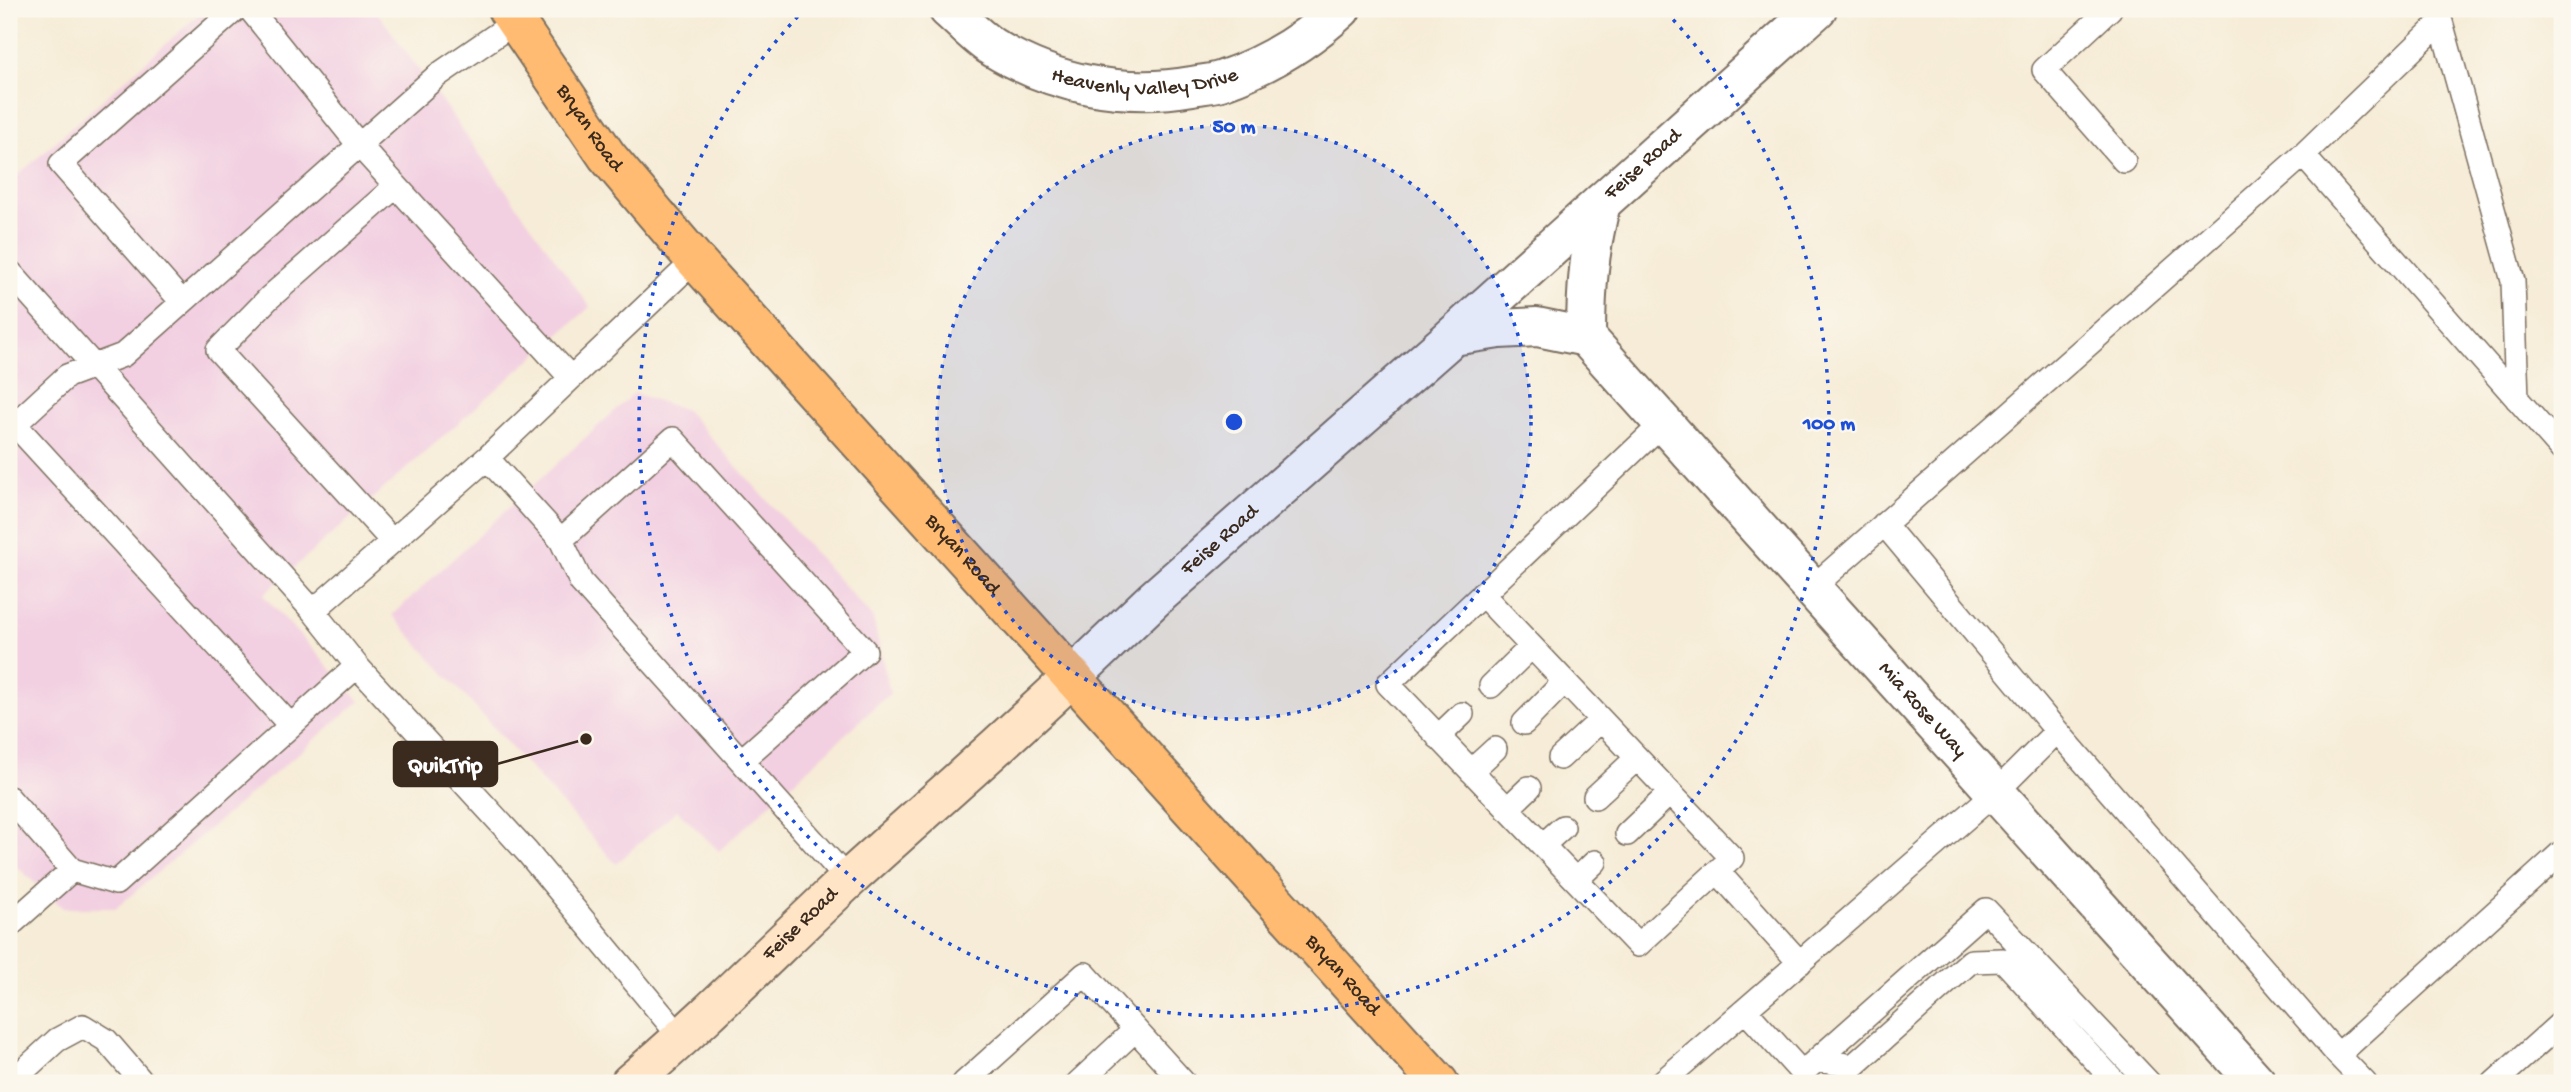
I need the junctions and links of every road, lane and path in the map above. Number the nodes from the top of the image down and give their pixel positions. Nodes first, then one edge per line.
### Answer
1 (236, 9) edge
2 (250, 9) edge
3 (948, 9) edge
4 (1341, 9) edge
5 (1816, 9) edge
6 (2110, 9) edge
7 (511, 15) edge
8 (2439, 16) edge
9 (359, 145) junction
10 (2303, 155) junction
11 (2124, 161) dead end
12 (396, 186) junction
13 (1601, 203) junction
14 (695, 260) junction
15 (9, 271) edge
16 (182, 302) junction
17 (1452, 336) junction
18 (1586, 337) junction
19 (93, 366) junction
20 (571, 378) junction
21 (2517, 398) junction
22 (12, 421) edge
23 (1664, 422) junction
24 (2562, 450) edge
25 (487, 458) junction
26 (1884, 524) junction
27 (561, 540) junction
28 (392, 541) junction
29 (1812, 588) junction
30 (1482, 594) junction
31 (313, 611) junction
32 (1531, 647) junction
33 (357, 666) junction
34 (1073, 676) junction
35 (1564, 682) junction
36 (1491, 686) dead end
37 (1462, 714) dead end
38 (1601, 720) junction
39 (1524, 723) dead end
40 (290, 725) junction
41 (2057, 731) junction
42 (1438, 737) junction
43 (1495, 749) dead end
44 (1560, 758) dead end
45 (1637, 758) junction
46 (742, 760) junction
47 (1471, 771) junction
48 (1529, 788) dead end
49 (1996, 792) junction
50 (1670, 793) junction
51 (1595, 797) dead end
52 (9, 798) edge
53 (1507, 808) junction
54 (1563, 827) dead end
55 (1627, 834) dead end
56 (1543, 845) junction
57 (2562, 852) edge
58 (1595, 862) dead end
59 (72, 870) junction
60 (1718, 872) junction
61 (848, 880) junction
62 (1576, 880) junction
63 (9, 926) edge
64 (1800, 962) junction
65 (1745, 1010) junction
66 (2562, 1022) edge
67 (1135, 1030) junction
68 (682, 1039) junction
69 (2338, 1055) junction
70 (1805, 1075) edge
71 (10, 1083) edge
72 (143, 1083) edge
73 (630, 1083) edge
74 (964, 1083) edge
75 (1078, 1083) edge
76 (1184, 1083) edge
77 (1439, 1083) edge
78 (1661, 1083) edge
79 (2116, 1083) edge
80 (2150, 1083) edge
81 (2257, 1083) edge
82 (2365, 1083) edge
83 (2494, 1083) edge

1 - 16 lane
2 - 9 lane
3 - 4 street, Heavenly Valley Drive
5 - 13 street, Feise Road
6 - 11 lane
7 - 9 lane
7 - 14 main road, Bryan Road
8 - 10 lane
8 - 21 lane
9 - 12 lane
9 - 16 lane
10 - 21 lane
10 - 26 lane
12 - 20 lane
12 - 28 lane
13 - 17 street, Feise Road
13 - 18 street
14 - 20 lane
14 - 34 main road, Bryan Road
15 - 19 lane
16 - 19 lane
17 - 18 street
17 - 34 street, Feise Road
18 - 23 street, Mia Rose Way
19 - 22 lane
19 - 31 lane
20 - 25 lane
21 - 24 lane
22 - 40 lane
23 - 29 street, Mia Rose Way
23 - 30 lane
25 - 27 lane
25 - 28 lane
26 - 29 lane
26 - 41 lane
27 - 46 lane
27 - 46 lane
28 - 31 lane
29 - 49 street, Mia Rose Way
30 - 32 lane
30 - 42 lane
31 - 33 lane
32 - 35 lane
32 - 36 lane
33 - 40 lane
33 - 68 lane
34 - 61 main road, Feise Road
34 - 77 main road, Bryan Road
35 - 38 lane
35 - 39 lane
37 - 42 lane
38 - 44 lane
38 - 45 lane
40 - 59 lane
41 - 49 lane
41 - 69 lane
42 - 47 lane
43 - 47 lane
45 - 50 lane
45 - 51 lane
46 - 61 lane
47 - 53 lane
48 - 53 lane
49 - 64 lane
49 - 81 street, Mia Rose Way
50 - 55 lane
50 - 60 lane
52 - 59 lane
53 - 56 lane
54 - 56 lane
56 - 62 lane
57 - 69 lane
58 - 62 lane
59 - 63 lane
60 - 62 lane
60 - 64 lane
61 - 68 main road, Feise Road
64 - 65 lane
65 - 70 lane
65 - 78 lane
66 - 83 lane
67 - 74 lane
67 - 75 lane
67 - 76 lane
68 - 73 main road, Feise Road
69 - 82 lane
70 - 79 lane
70 - 80 lane
71 - 72 lane

